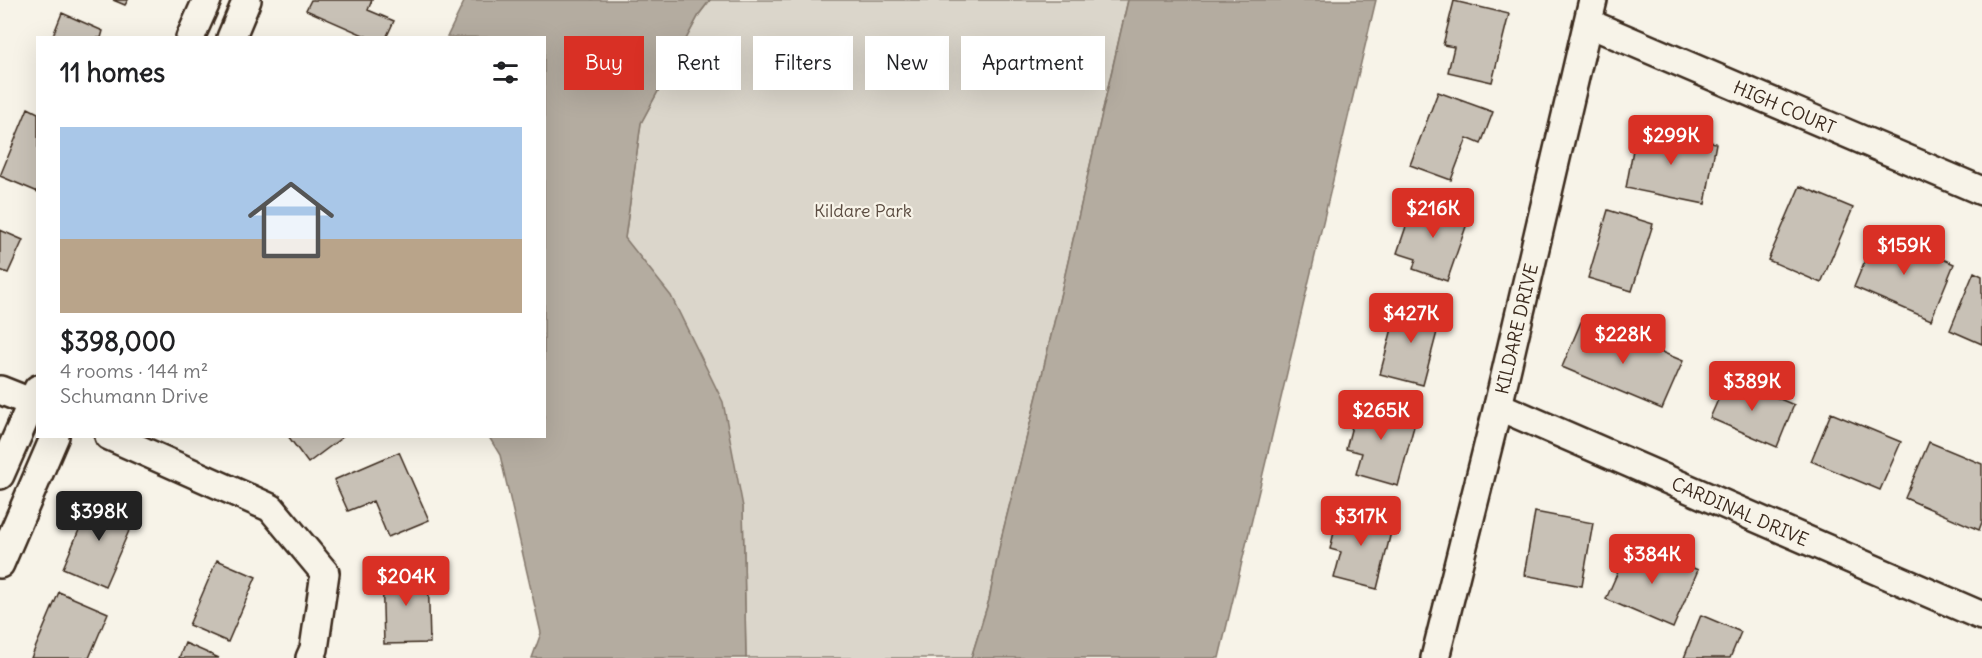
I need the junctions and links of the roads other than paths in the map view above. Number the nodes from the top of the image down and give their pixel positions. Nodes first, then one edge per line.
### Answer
1 (207, 0) edge
2 (247, 0) edge
3 (1590, 11) edge
4 (191, 36) edge
5 (232, 36) edge
6 (1982, 191) edge
7 (0, 390) edge
8 (36, 399) edge
9 (1498, 406) junction
10 (54, 438) edge
11 (114, 438) edge
12 (0, 474) edge
13 (0, 564) edge
14 (1982, 616) edge
15 (310, 658) edge
16 (1435, 658) edge

1 - 4 street
2 - 5 street
3 - 6 street, HIGH COURT
3 - 9 street, KILDARE DRIVE
7 - 8 street
8 - 12 street
9 - 14 street, CARDINAL DRIVE
9 - 16 street, KILDARE DRIVE
10 - 13 street
11 - 15 street

